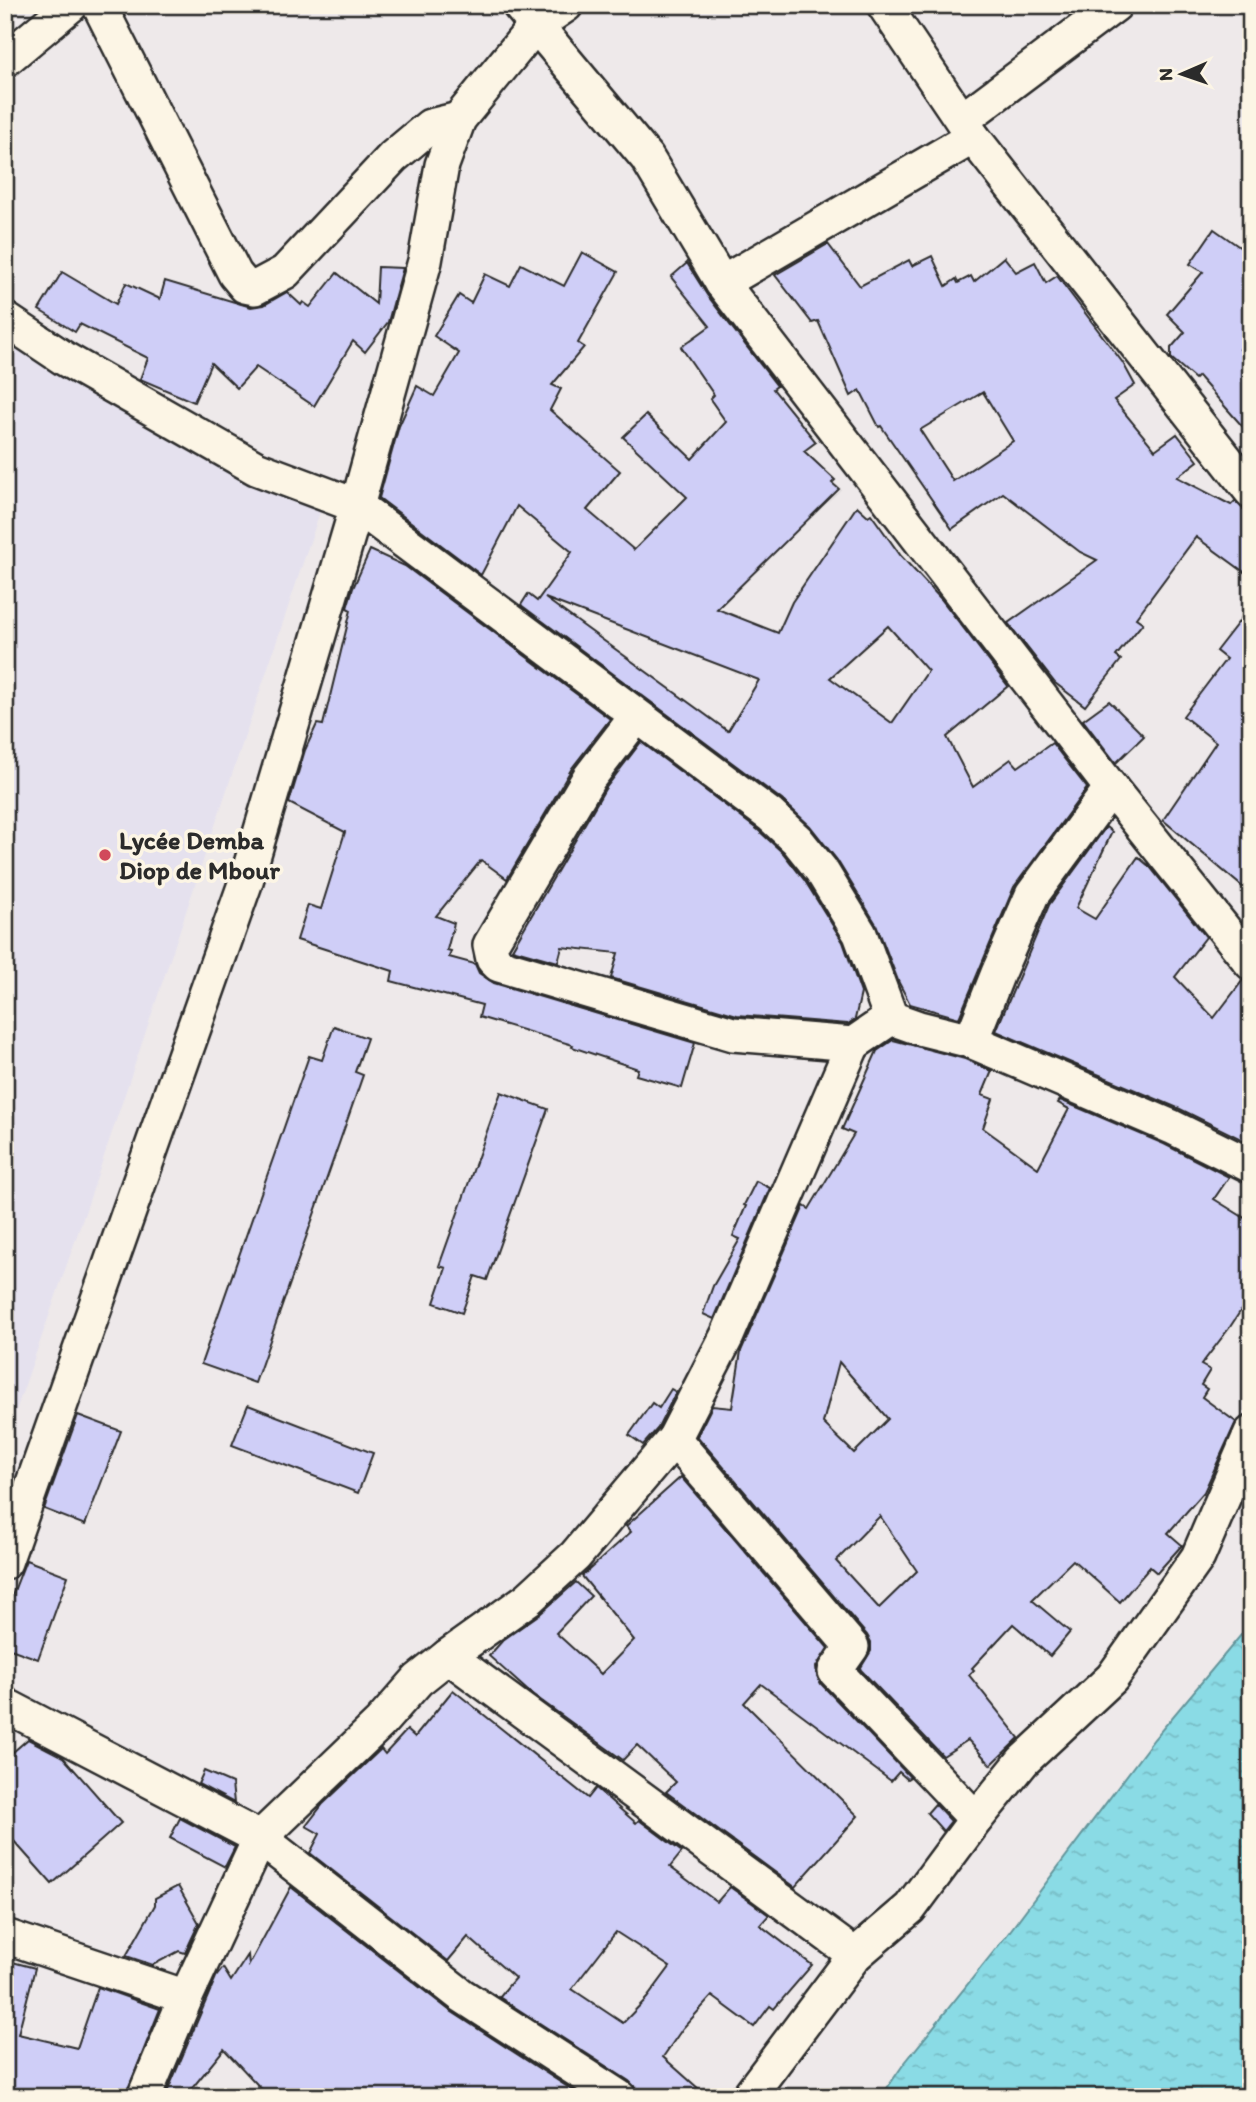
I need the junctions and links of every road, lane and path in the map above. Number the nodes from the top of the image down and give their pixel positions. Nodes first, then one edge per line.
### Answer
1 (71, 5) edge
2 (99, 5) edge
3 (566, 5) edge
4 (884, 5) edge
5 (1115, 5) edge
6 (527, 16) edge
7 (5, 60) edge
8 (459, 119) junction
9 (967, 129) junction
10 (722, 283) junction
11 (5, 319) edge
12 (1251, 491) edge
13 (357, 506) junction
14 (636, 717) junction
15 (1111, 788) junction
16 (1251, 963) edge
17 (891, 1018) junction
18 (971, 1041) junction
19 (853, 1044) junction
20 (1251, 1166) edge
21 (1251, 1433) edge
22 (674, 1439) junction
23 (5, 1562) edge
24 (448, 1656) junction
25 (5, 1705) edge
26 (976, 1819) junction
27 (261, 1838) junction
28 (5, 1936) edge
29 (855, 1955) junction
30 (186, 1997) junction
31 (144, 2097) edge
32 (619, 2097) edge
33 (748, 2097) edge

1 - 7 street
2 - 8 street
3 - 6 street
4 - 9 street
5 - 9 street
6 - 8 street
6 - 10 street
8 - 13 street
9 - 10 street
9 - 12 street
10 - 15 street
11 - 13 street
13 - 14 street
13 - 23 street
14 - 17 street
14 - 19 street
15 - 16 street
15 - 18 street
17 - 18 street
17 - 19 street
18 - 20 street
19 - 22 street
21 - 26 street
22 - 24 street
22 - 26 street
24 - 27 street
24 - 29 street
25 - 27 street
26 - 29 street
27 - 30 street
27 - 32 street
28 - 30 street
29 - 33 street
30 - 31 street

